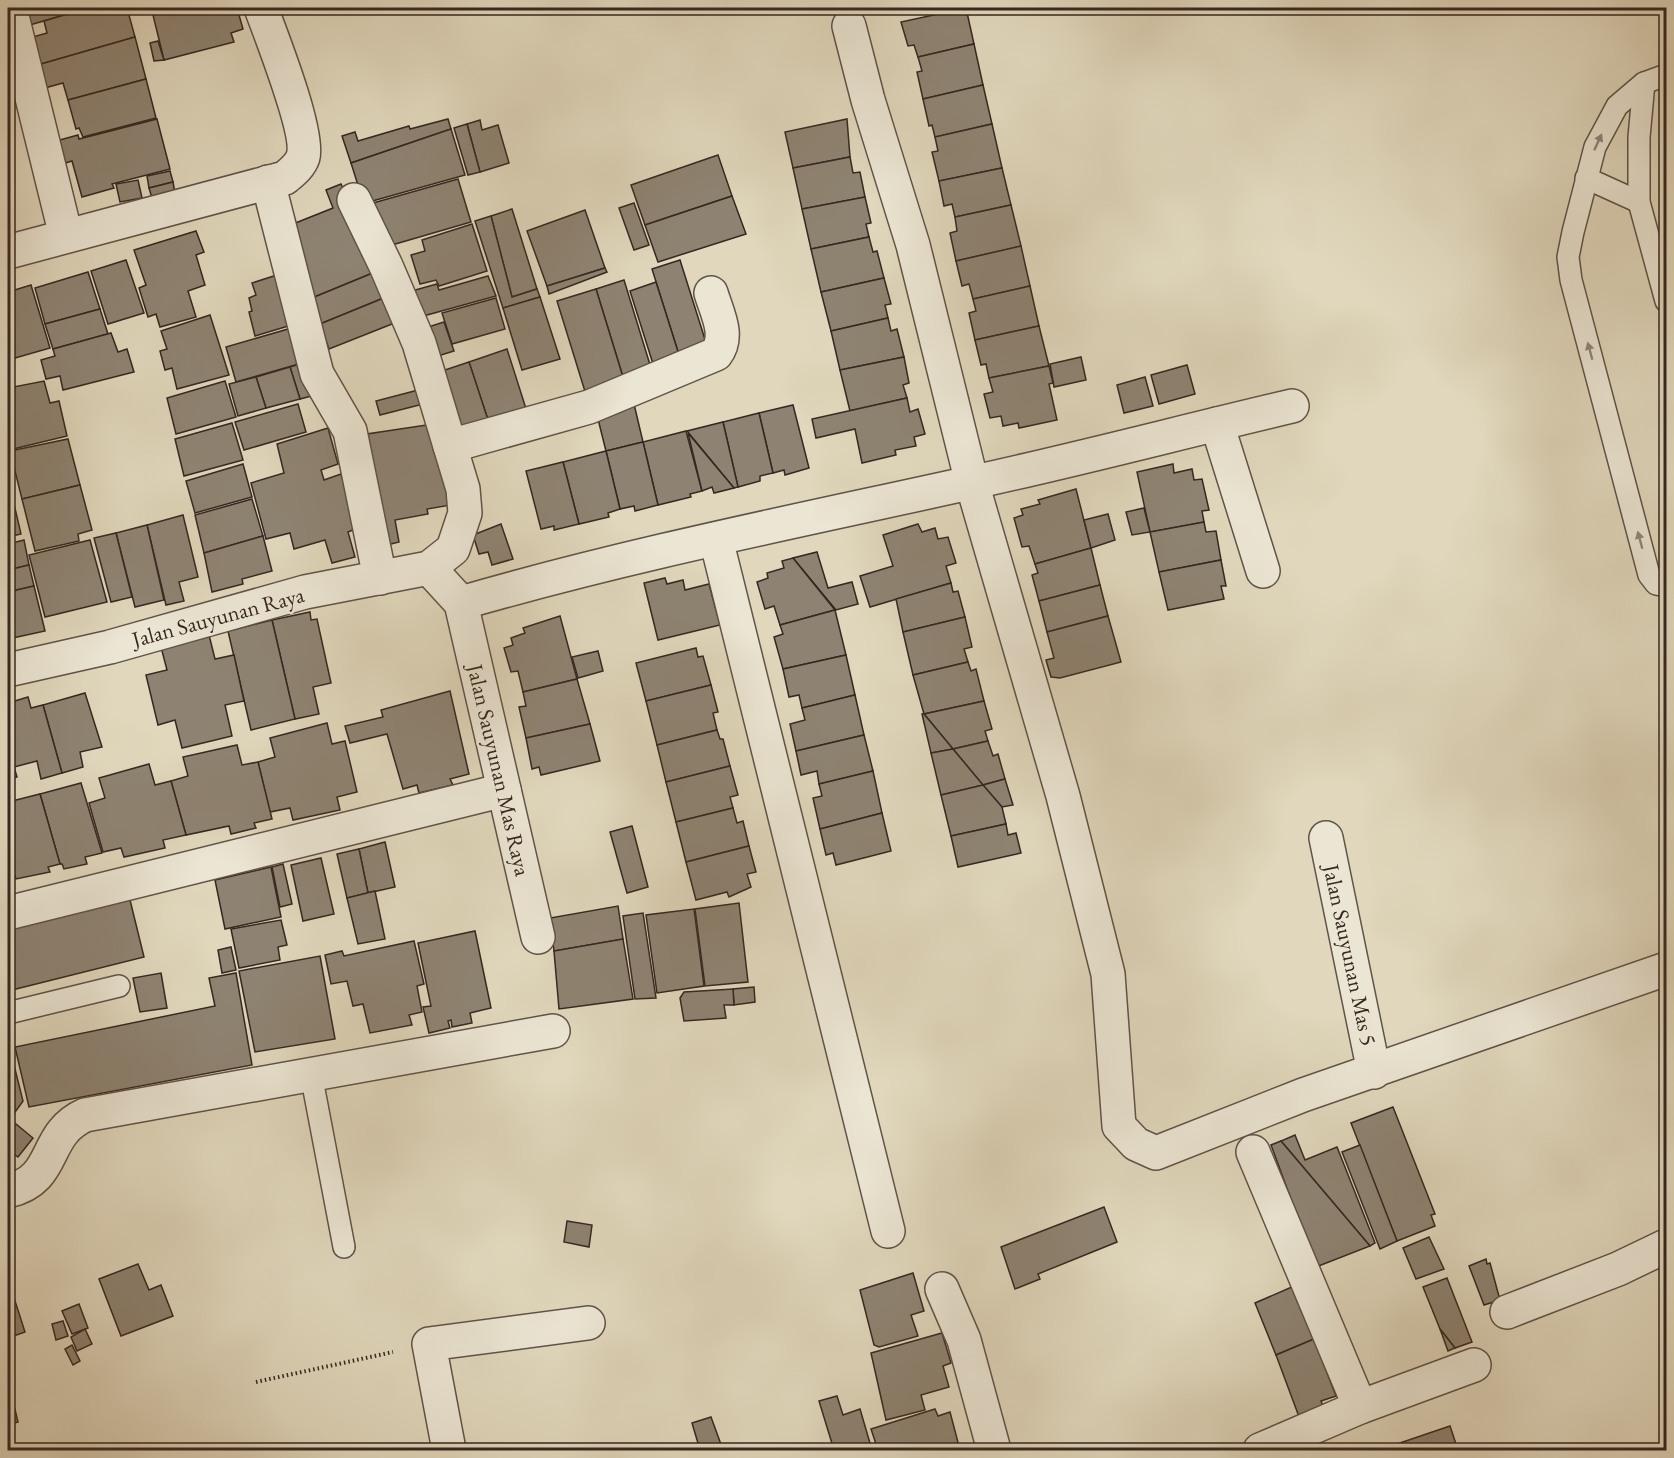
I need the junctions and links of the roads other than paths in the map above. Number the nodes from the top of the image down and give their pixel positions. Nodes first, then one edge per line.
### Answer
1 (10, 8) edge
2 (261, 8) edge
3 (849, 26) dead end
4 (1666, 75) edge
5 (1644, 83) junction
6 (1586, 178) junction
7 (268, 182) junction
8 (354, 200) dead end
9 (1639, 202) junction
10 (66, 237) junction
11 (8, 252) edge
12 (711, 293) dead end
13 (1666, 301) edge
14 (1292, 406) dead end
15 (1217, 424) junction
16 (450, 446) junction
17 (972, 483) junction
18 (716, 539) junction
19 (429, 568) junction
20 (1263, 571) dead end
21 (380, 578) junction
22 (1666, 586) edge
23 (461, 603) junction
24 (8, 670) edge
25 (504, 790) junction
26 (1326, 838) dead end
27 (8, 913) edge
28 (538, 937) dead end
29 (1666, 969) edge
30 (119, 986) dead end
31 (8, 1013) edge
32 (553, 1031) dead end
33 (1374, 1072) junction
34 (311, 1074) junction
35 (1253, 1152) dead end
36 (8, 1191) edge
37 (888, 1231) dead end
38 (1666, 1246) edge
39 (344, 1247) dead end
40 (942, 1289) dead end
41 (1507, 1312) dead end
42 (588, 1323) dead end
43 (1474, 1365) dead end
44 (1360, 1407) junction
45 (449, 1450) edge
46 (994, 1450) edge
47 (1260, 1450) edge

1 - 10 street
2 - 7 street
3 - 17 street
4 - 5 lane
6 -> 5 lane
5 - 9 lane
6 - 9 lane
22 -> 6 lane
7 - 10 street
7 - 21 street
8 - 16 street
9 - 13 lane
10 - 11 street
12 - 16 street
14 - 15 street
15 - 17 street
15 - 20 street
16 - 19 street
17 - 18 street
17 - 33 street
18 - 23 street
18 - 37 street
19 - 21 street, Jalan Sauyunan Raya
19 - 23 street
21 - 24 street, Jalan Sauyunan Raya
23 - 25 street, Jalan Sauyunan Mas Raya
25 - 27 street
25 - 28 street, Jalan Sauyunan Mas Raya
26 - 33 street, Jalan Sauyunan Mas 5
29 - 33 street
30 - 31 lane
32 - 34 street
34 - 36 street
34 - 39 lane
35 - 44 street
38 - 41 street
40 - 46 street
42 - 45 street
43 - 44 street
44 - 47 street

